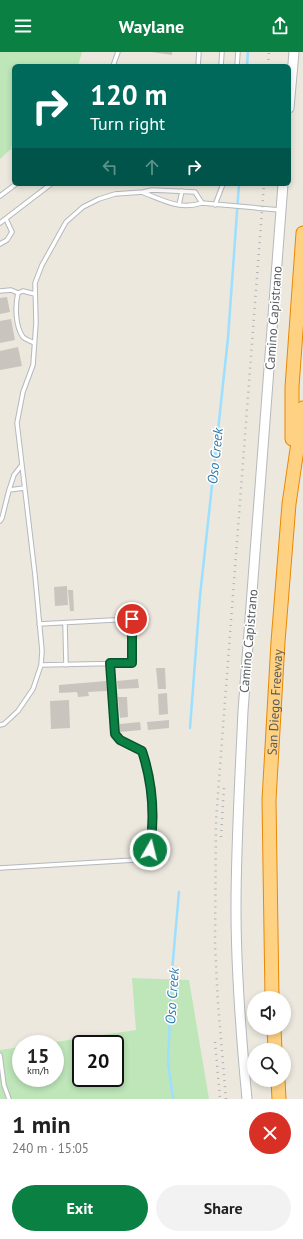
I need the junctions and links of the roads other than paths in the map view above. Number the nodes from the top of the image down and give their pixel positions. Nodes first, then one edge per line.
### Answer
1 (118, 52) edge
2 (199, 52) edge
3 (222, 52) edge
4 (238, 52) edge
5 (294, 52) edge
6 (114, 64) edge
7 (198, 64) edge
8 (221, 64) edge
9 (237, 64) edge
10 (291, 86) edge
11 (13, 186) edge
12 (48, 186) edge
13 (222, 186) edge
14 (283, 186) edge
15 (182, 191) junction
16 (143, 192) junction
17 (0, 196) edge
18 (202, 203) junction
19 (179, 205) junction
20 (216, 205) junction
21 (281, 210) junction
22 (6, 219) junction
23 (0, 224) edge
24 (303, 233) edge
25 (0, 244) edge
26 (0, 292) edge
27 (18, 292) junction
28 (35, 294) junction
29 (34, 343) junction
30 (303, 408) edge
31 (21, 466) junction
32 (24, 488) junction
33 (291, 488) junction
34 (9, 490) junction
35 (0, 521) edge
36 (65, 623) junction
37 (39, 624) junction
38 (110, 663) junction
39 (41, 665) junction
40 (66, 665) junction
41 (0, 725) edge
42 (0, 868) edge
43 (272, 991) edge
44 (0, 1055) edge
45 (278, 1087) edge
46 (10, 1099) edge
47 (247, 1099) edge
48 (279, 1099) edge

1 - 6 lane
2 - 7 lane
3 - 8 lane
4 - 9 lane
5 - 10 street
11 - 17 lane
12 - 22 lane
13 - 20 lane
14 - 21 street, Camino Capistrano
15 - 16 lane
15 - 18 lane
15 - 19 lane
16 - 19 lane
16 - 28 lane
18 - 19 lane
18 - 20 lane
20 - 21 lane
21 - 47 street, Camino Capistrano
22 - 23 lane
22 - 25 lane
24 - 33 highway
26 - 27 lane
27 - 28 lane
27 - 29 lane
28 - 29 lane
29 - 31 lane
30 - 33 highway, San Diego Freeway
31 - 32 lane
31 - 34 lane
32 - 34 lane
32 - 37 lane
33 - 43 highway, San Diego Freeway
34 - 35 lane
36 - 37 lane
36 - 38 lane
36 - 40 lane
37 - 39 lane
38 - 40 lane
38 - 42 lane
39 - 40 lane
39 - 41 lane
44 - 46 lane
45 - 48 highway

